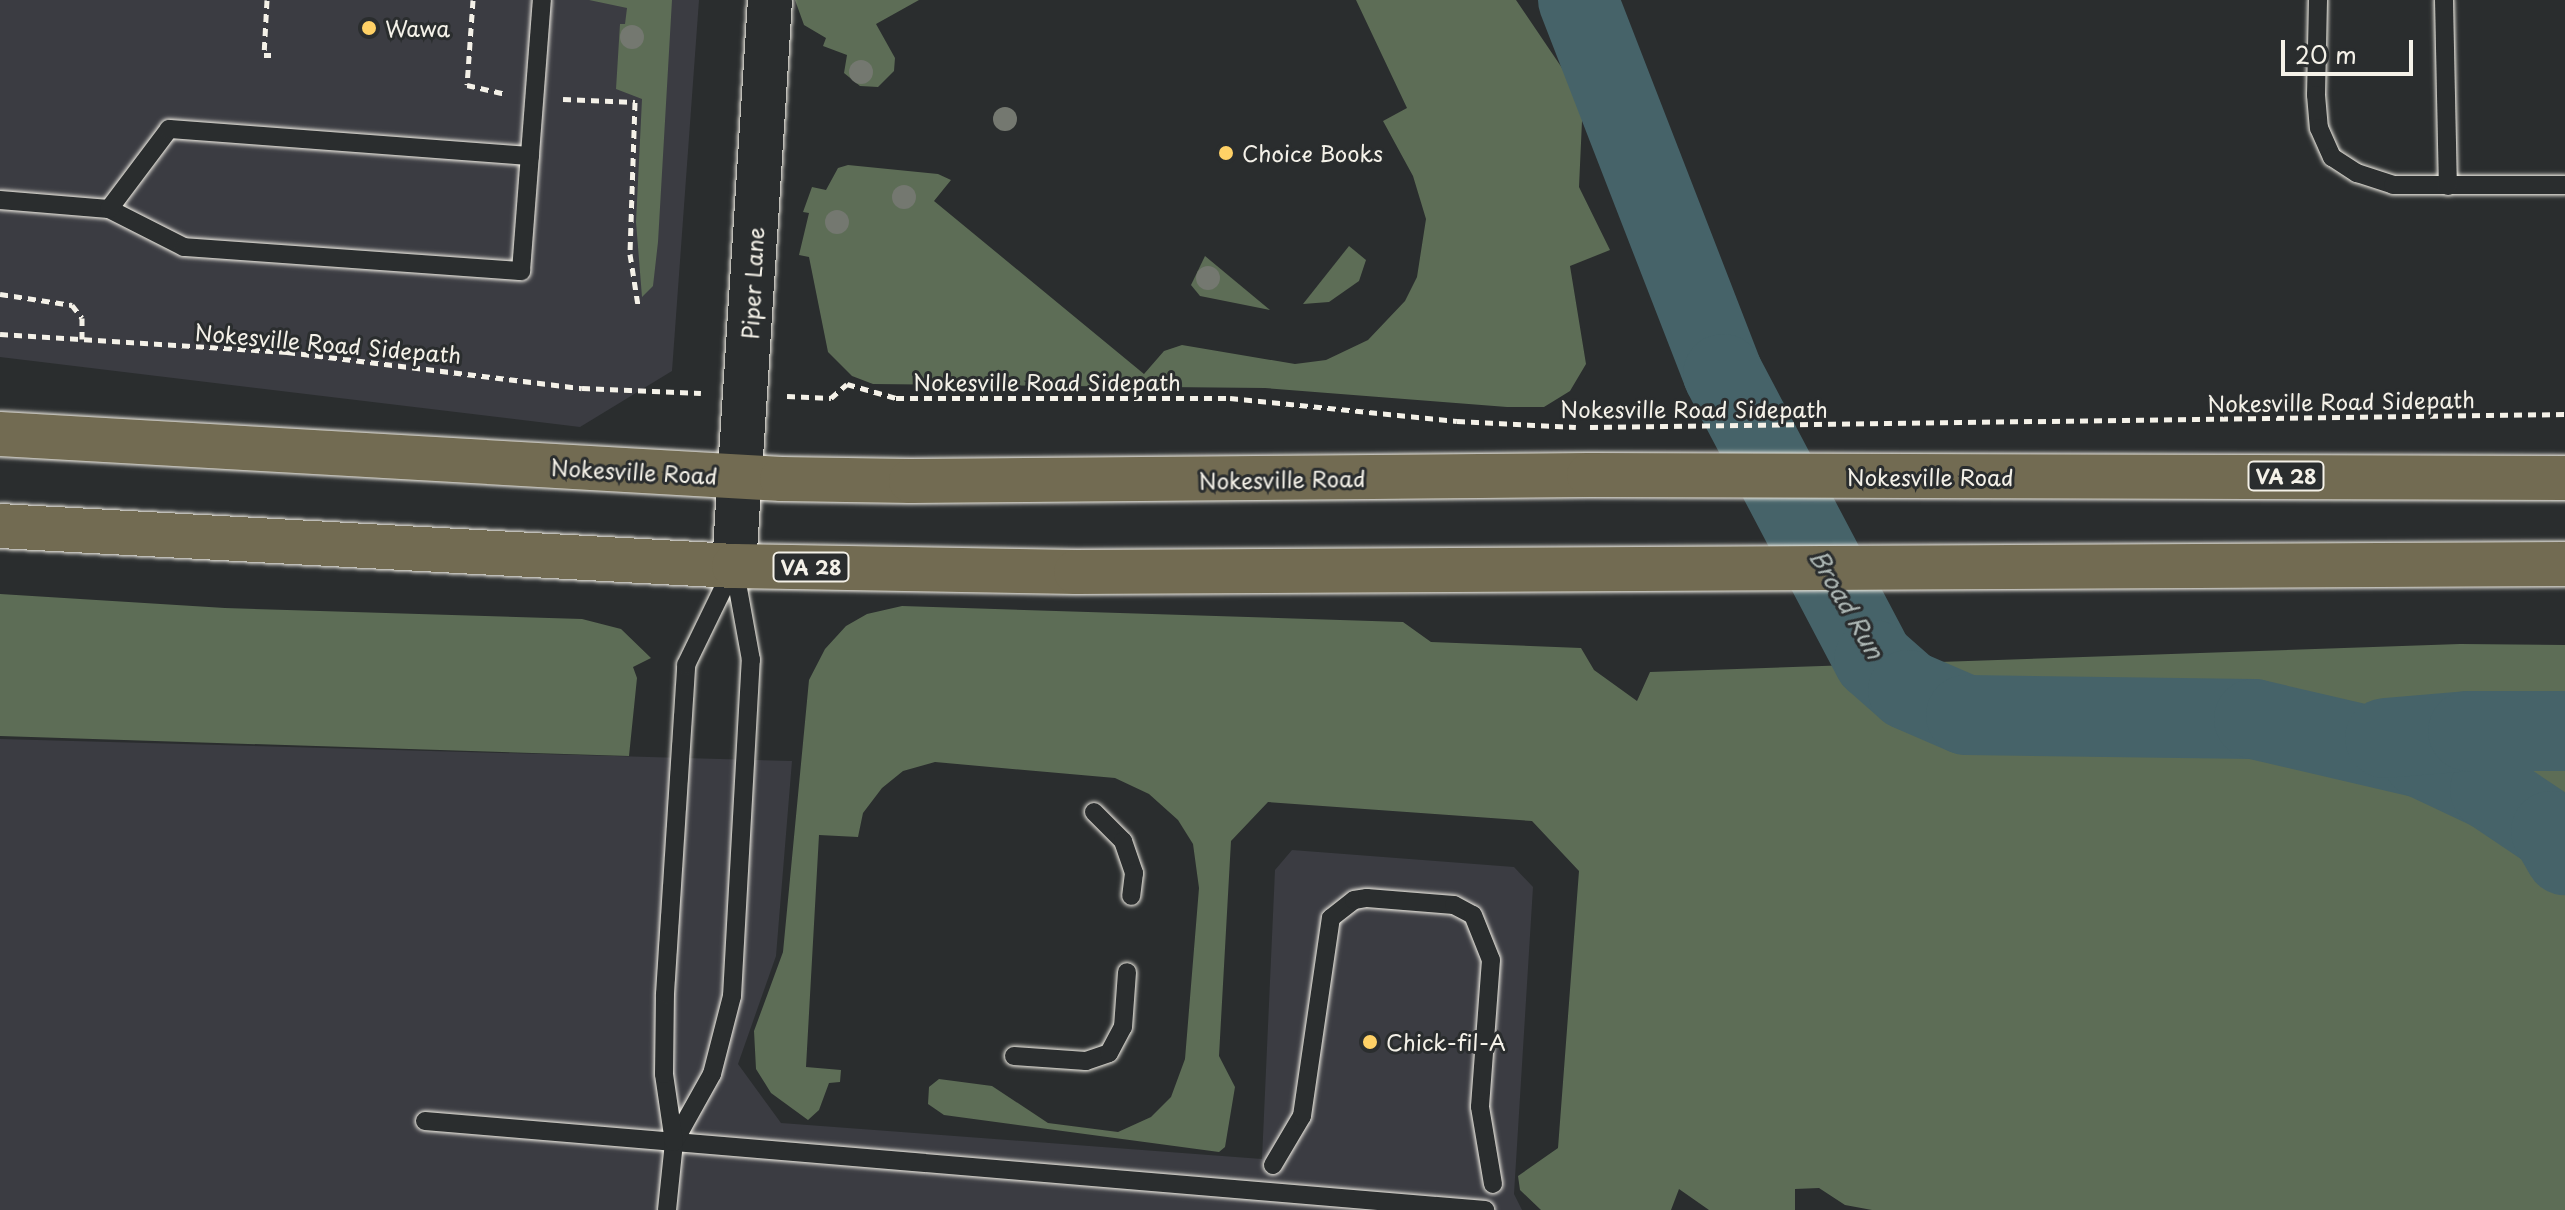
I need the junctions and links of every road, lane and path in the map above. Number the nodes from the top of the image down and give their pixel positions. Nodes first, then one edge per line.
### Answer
1 (267, 0) edge
2 (473, 0) edge
3 (542, 0) edge
4 (770, 0) edge
5 (2318, 0) edge
6 (2444, 0) edge
7 (271, 55) dead end
8 (515, 96) dead end
9 (614, 101) dead end
10 (530, 156) junction
11 (2565, 185) edge
12 (2448, 186) junction
13 (0, 200) edge
14 (109, 209) junction
15 (0, 294) edge
16 (638, 305) dead end
17 (0, 334) edge
18 (82, 339) junction
19 (653, 391) dead end
20 (831, 398) dead end
21 (2565, 414) edge
22 (0, 434) edge
23 (741, 477) junction
24 (2565, 478) edge
25 (0, 526) edge
26 (2565, 564) edge
27 (734, 566) junction
28 (1094, 812) dead end
29 (1131, 896) dead end
30 (1127, 972) dead end
31 (1014, 1056) dead end
32 (425, 1121) dead end
33 (674, 1142) junction
34 (1273, 1165) dead end
35 (1493, 1184) dead end
36 (667, 1210) edge
37 (1485, 1210) edge

1 - 7 path
2 - 8 path
3 - 10 lane
4 - 23 street, Piper Lane
5 - 12 lane
6 - 12 lane
9 - 16 path
10 - 14 lane
10 - 14 lane
11 - 12 lane
13 - 14 lane
15 - 18 path
17 - 18 path, Nokesville Road Sidepath
18 - 19 path, Nokesville Road Sidepath
20 - 21 path, Nokesville Road Sidepath
22 - 23 highway, Nokesville Road / VA 28
23 - 24 highway, Nokesville Road / VA 28
23 - 27 street, Piper Lane
25 - 27 highway, VA 28
26 - 27 highway, VA 28
27 - 33 lane
27 - 33 lane
28 - 29 lane
30 - 31 lane
32 - 33 lane
33 - 36 lane
33 - 37 lane
34 - 35 lane

